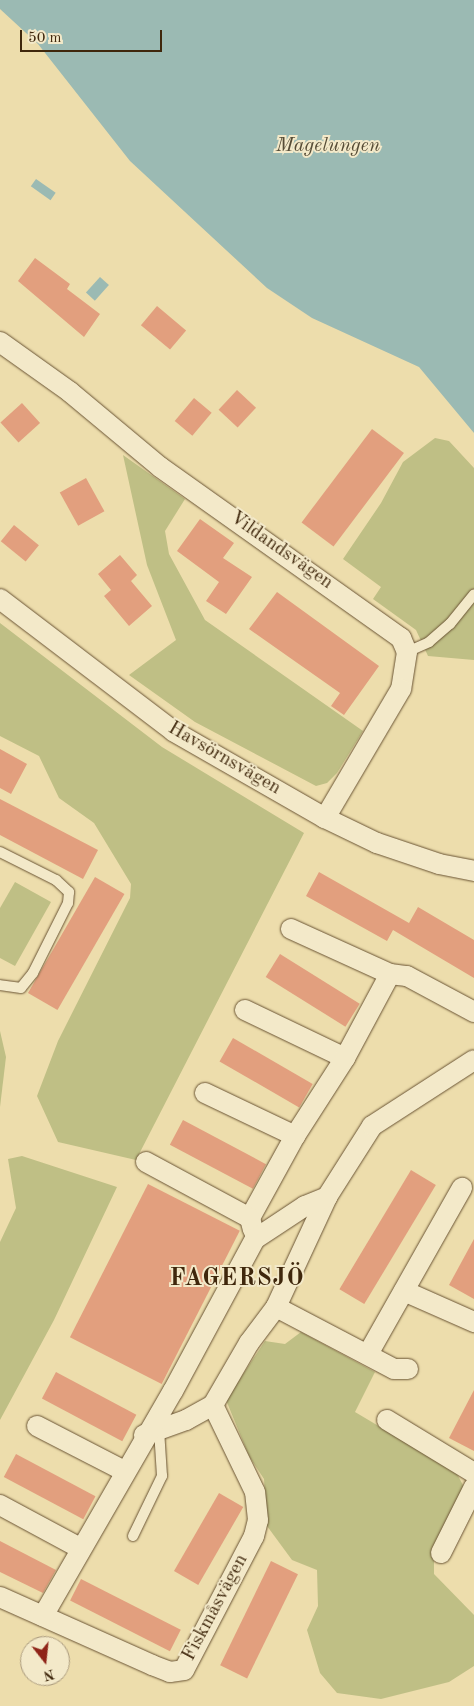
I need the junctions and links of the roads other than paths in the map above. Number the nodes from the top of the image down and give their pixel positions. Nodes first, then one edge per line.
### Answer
1 (0, 342) edge
2 (474, 594) edge
3 (0, 599) edge
4 (407, 652) junction
5 (325, 818) junction
6 (0, 852) edge
7 (474, 871) edge
8 (291, 929) dead end
9 (390, 974) junction
10 (0, 985) edge
11 (245, 1010) dead end
12 (474, 1012) edge
13 (345, 1058) junction
14 (474, 1060) edge
15 (206, 1092) dead end
16 (295, 1136) junction
17 (146, 1162) dead end
18 (462, 1188) dead end
19 (327, 1197) junction
20 (250, 1218) junction
21 (255, 1239) junction
22 (404, 1291) junction
23 (276, 1307) junction
24 (474, 1322) edge
25 (368, 1354) junction
26 (408, 1369) dead end
27 (213, 1404) junction
28 (387, 1420) dead end
29 (37, 1426) dead end
30 (152, 1433) junction
31 (124, 1471) junction
32 (474, 1473) edge
33 (474, 1487) edge
34 (0, 1505) edge
35 (132, 1536) dead end
36 (80, 1548) junction
37 (441, 1553) dead end
38 (0, 1597) edge
39 (43, 1616) junction

1 - 4 street, Vildandsvägen
2 - 4 lane
3 - 5 street, Havsörnsvägen
4 - 5 street
5 - 7 street, Havsörnsvägen
6 - 10 lane
8 - 9 street
9 - 12 street
9 - 13 street
11 - 13 street
13 - 16 street
14 - 19 street
15 - 16 street
16 - 20 street
17 - 20 street
18 - 22 street
19 - 21 street
19 - 23 street
20 - 21 street
21 - 30 street
22 - 24 street
22 - 25 street
23 - 25 street
23 - 27 street
25 - 26 street
27 - 30 street
27 - 39 street, Fiskmåsvägen
28 - 32 street
29 - 31 street
30 - 31 street
30 - 35 lane
31 - 36 street
33 - 37 street
34 - 36 street
36 - 39 street
38 - 39 street, Fiskmåsvägen

